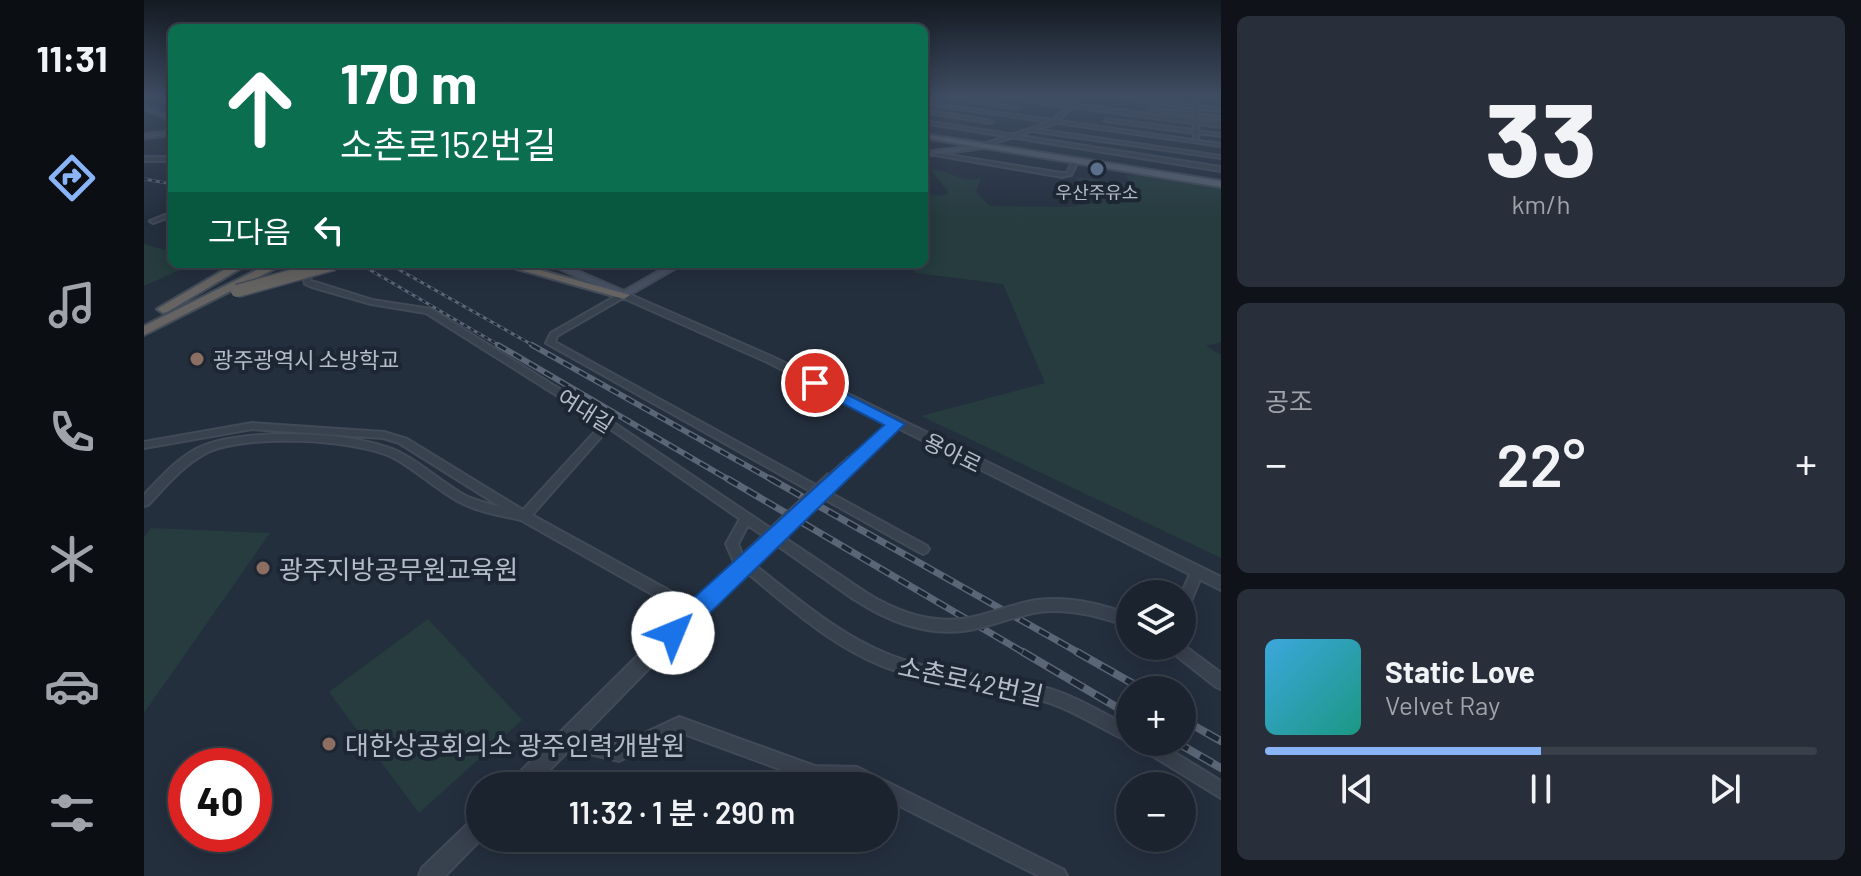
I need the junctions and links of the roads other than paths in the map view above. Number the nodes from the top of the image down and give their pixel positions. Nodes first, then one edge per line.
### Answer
1 (935, 138) edge
2 (1011, 138) edge
3 (1020, 138) edge
4 (1085, 138) edge
5 (1167, 138) edge
6 (1196, 138) edge
7 (1099, 140) junction
8 (1196, 142) junction
9 (1221, 145) edge
10 (983, 146) junction
11 (1096, 149) junction
12 (928, 153) edge
13 (928, 153) edge
14 (1196, 154) junction
15 (1221, 157) edge
16 (144, 159) edge
17 (168, 159) edge
18 (1075, 161) junction
19 (1091, 163) junction
20 (1196, 165) junction
21 (1221, 169) edge
22 (1196, 180) junction
23 (1221, 184) edge
24 (144, 217) edge
25 (162, 217) edge
26 (239, 268) edge
27 (254, 268) edge
28 (268, 268) edge
29 (300, 268) edge
30 (313, 268) edge
31 (520, 268) edge
32 (563, 268) edge
33 (671, 268) edge
34 (227, 284) junction
35 (624, 295) junction
36 (144, 321) edge
37 (144, 332) edge
38 (608, 423) junction
39 (896, 424) junction
40 (144, 445) edge
41 (144, 502) edge
42 (524, 516) junction
43 (746, 519) junction
44 (923, 549) dead end
45 (1197, 572) junction
46 (1194, 580) edge
47 (1221, 584) edge
48 (694, 611) junction
49 (1116, 617) edge
50 (1192, 660) edge
51 (1221, 682) edge
52 (1116, 728) edge
53 (566, 740) junction
54 (1166, 756) edge
55 (534, 772) edge
56 (810, 772) edge
57 (1221, 790) edge
58 (898, 796) edge
59 (466, 840) edge
60 (430, 876) edge
61 (1058, 876) edge

1 - 10 main road
2 - 10 street
3 - 11 street
4 - 7 street
5 - 8 street
6 - 8 street
7 - 11 street
7 - 14 street
8 - 9 street
8 - 14 street
10 - 12 main road
10 - 18 main road
11 - 19 street
11 - 20 street
13 - 18 street
14 - 15 street
14 - 20 street
16 - 17 street
18 - 19 main road
19 - 22 main road
20 - 21 street
20 - 22 street
22 - 23 main road
24 - 25 street
26 - 34 highway
27 - 34 highway
28 - 34 highway
29 - 38 street, 여대길
30 - 34 highway, bridge
31 - 35 highway
32 - 35 main road, 용아로
33 - 35 main road
34 - 36 highway
34 - 37 highway
35 - 39 street, 용아로
35 - 44 street
38 - 42 street
38 - 43 street, 여대길
39 - 45 street, 용아로
39 - 48 street, bridge
40 - 42 street
41 - 42 street
42 - 48 street
43 - 49 street, 여대길, bridge
43 - 52 street, 소촌로42번길
45 - 46 street
45 - 47 street, 용아로
48 - 53 street
50 - 51 street
53 - 55 street
53 - 56 street
54 - 57 street
58 - 61 street
59 - 60 street

